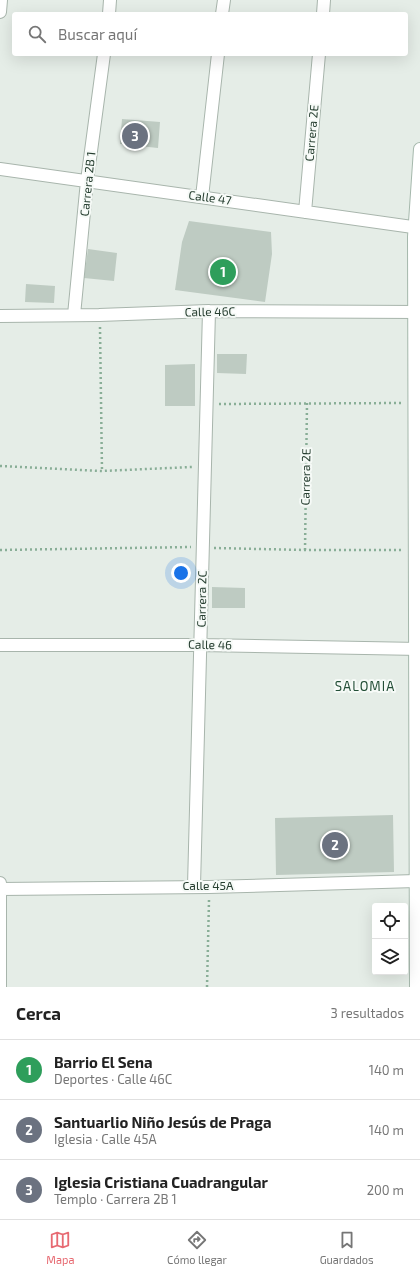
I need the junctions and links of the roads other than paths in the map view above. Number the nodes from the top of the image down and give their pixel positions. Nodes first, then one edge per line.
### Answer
1 (1, 0) edge
2 (110, 0) edge
3 (224, 0) edge
4 (324, 0) edge
5 (0, 12) edge
6 (109, 12) edge
7 (222, 12) edge
8 (323, 12) edge
9 (104, 56) edge
10 (218, 56) edge
11 (319, 56) edge
12 (420, 156) edge
13 (0, 169) edge
14 (88, 181) junction
15 (202, 197) junction
16 (305, 212) junction
17 (417, 228) edge
18 (209, 311) junction
19 (417, 312) edge
20 (74, 315) junction
21 (0, 316) edge
22 (417, 477) edge
23 (200, 644) junction
24 (0, 646) edge
25 (418, 649) edge
26 (418, 826) edge
27 (416, 881) junction
28 (0, 883) edge
29 (194, 886) junction
30 (0, 889) edge
31 (0, 987) edge
32 (416, 987) edge

1 - 5 street
2 - 6 street
3 - 7 street
4 - 8 street
9 - 14 street, Carrera 2B 1
10 - 15 street
11 - 16 street, Carrera 2E
12 - 17 street
13 - 14 street, Calle 47
14 - 15 street, Calle 47
14 - 20 street, Carrera 2B 1
15 - 16 street, Calle 47
16 - 17 street, Calle 47
17 - 19 street
18 - 19 street, Calle 46C
18 - 20 street, Calle 46C
18 - 23 street, Carrera 2C
19 - 22 street
20 - 21 street, Calle 46C
22 - 25 street
23 - 24 street, Calle 46
23 - 25 street, Calle 46
23 - 29 street, Carrera 2C
25 - 26 street
26 - 27 street
27 - 29 street, Calle 45A
27 - 32 street
28 - 30 street
29 - 30 street, Calle 45A
30 - 31 street

